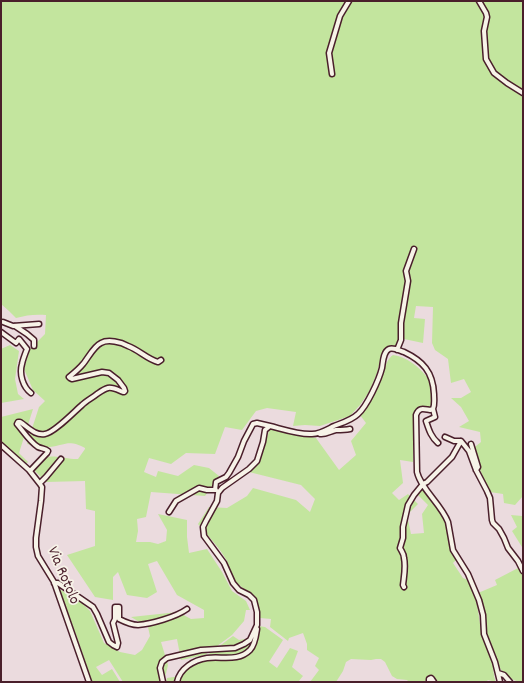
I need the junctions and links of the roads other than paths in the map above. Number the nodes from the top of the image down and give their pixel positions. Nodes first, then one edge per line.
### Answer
1 (348, 1) edge
2 (479, 1) edge
3 (332, 74) dead end
4 (523, 93) edge
5 (414, 249) dead end
6 (2, 320) edge
7 (39, 324) dead end
8 (15, 326) junction
9 (1, 332) edge
10 (34, 346) dead end
11 (397, 350) junction
12 (161, 360) dead end
13 (31, 393) dead end
14 (433, 409) junction
15 (270, 426) junction
16 (350, 429) dead end
17 (320, 434) junction
18 (445, 437) dead end
19 (461, 441) junction
20 (438, 443) dead end
21 (471, 444) dead end
22 (1, 445) edge
23 (61, 459) dead end
24 (476, 470) junction
25 (30, 471) junction
26 (40, 483) junction
27 (423, 484) junction
28 (215, 490) junction
29 (221, 490) junction
30 (169, 512) dead end
31 (523, 571) edge
32 (54, 583) junction
33 (404, 587) dead end
34 (187, 609) dead end
35 (256, 627) junction
36 (498, 673) junction
37 (89, 682) edge
38 (163, 682) edge
39 (177, 682) edge
40 (429, 682) edge
41 (434, 682) edge
42 (500, 682) edge
43 (510, 682) edge

1 - 3 street
2 - 4 street
5 - 11 street
6 - 8 street
7 - 8 street
8 - 10 street
9 - 13 street
11 - 14 street
11 - 17 street
12 - 25 street
14 - 20 street
14 - 27 street
15 - 17 street
15 - 28 street
15 - 29 street
16 - 17 street
18 - 19 street
19 - 24 street
19 - 27 street
21 - 24 street
22 - 25 street
23 - 26 street
24 - 31 street
25 - 26 street
26 - 32 street, Via Rotolo
27 - 33 street
27 - 36 street
28 - 29 street
28 - 30 street
29 - 35 street
32 - 34 street
32 - 37 street, Via Rotolo
35 - 38 street
35 - 39 street
36 - 42 street
36 - 43 street
40 - 41 street

